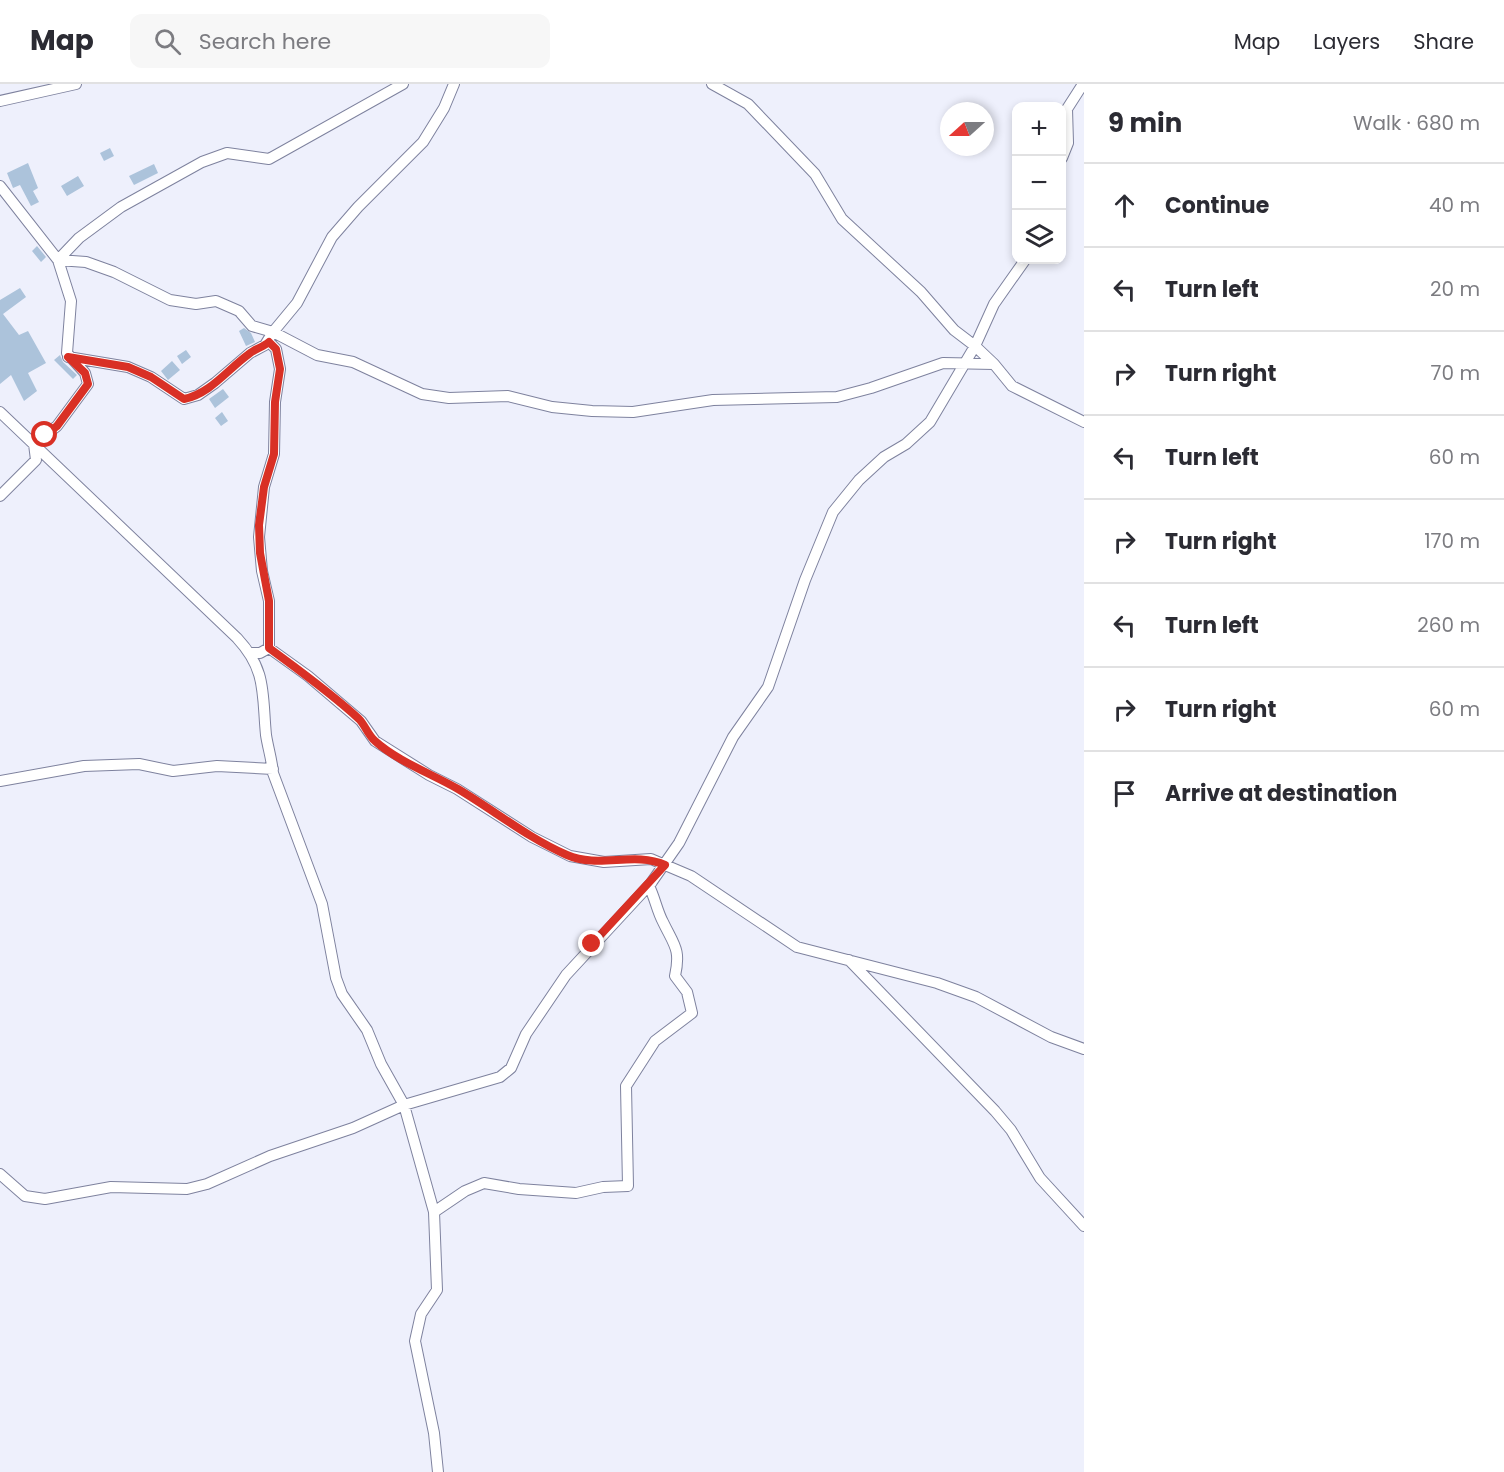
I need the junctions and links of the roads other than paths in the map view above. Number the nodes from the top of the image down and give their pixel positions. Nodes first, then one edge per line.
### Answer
1 (76, 84) edge
2 (403, 84) edge
3 (454, 84) edge
4 (712, 84) edge
5 (723, 84) edge
6 (1083, 84) edge
7 (730, 94) junction
8 (0, 101) edge
9 (1063, 156) edge
10 (0, 186) edge
11 (58, 260) junction
12 (1022, 264) edge
13 (271, 337) junction
14 (975, 346) junction
15 (68, 357) junction
16 (967, 363) junction
17 (994, 364) junction
18 (0, 412) edge
19 (1084, 422) edge
20 (34, 444) junction
21 (0, 496) edge
22 (269, 648) junction
23 (251, 653) junction
24 (273, 769) junction
25 (0, 781) edge
26 (665, 865) junction
27 (649, 886) junction
28 (849, 960) junction
29 (1084, 1049) edge
30 (404, 1105) junction
31 (0, 1174) edge
32 (434, 1212) junction
33 (1084, 1226) edge
34 (438, 1472) edge

1 - 8 street
2 - 11 street
3 - 13 street
4 - 7 street
5 - 7 street
6 - 9 street
7 - 14 street
10 - 11 street
11 - 13 street
11 - 15 street
12 - 14 street
13 - 15 street
13 - 16 street
13 - 22 street
14 - 16 street
14 - 17 street
15 - 20 street
16 - 17 street
16 - 26 street
17 - 19 street
18 - 20 street
20 - 21 street
20 - 23 street
22 - 23 street
22 - 26 street
23 - 24 street
24 - 25 street
24 - 30 street
26 - 27 street
26 - 28 street
27 - 30 street
27 - 32 street
28 - 29 street
28 - 33 street
30 - 31 street
30 - 32 street
32 - 34 street

